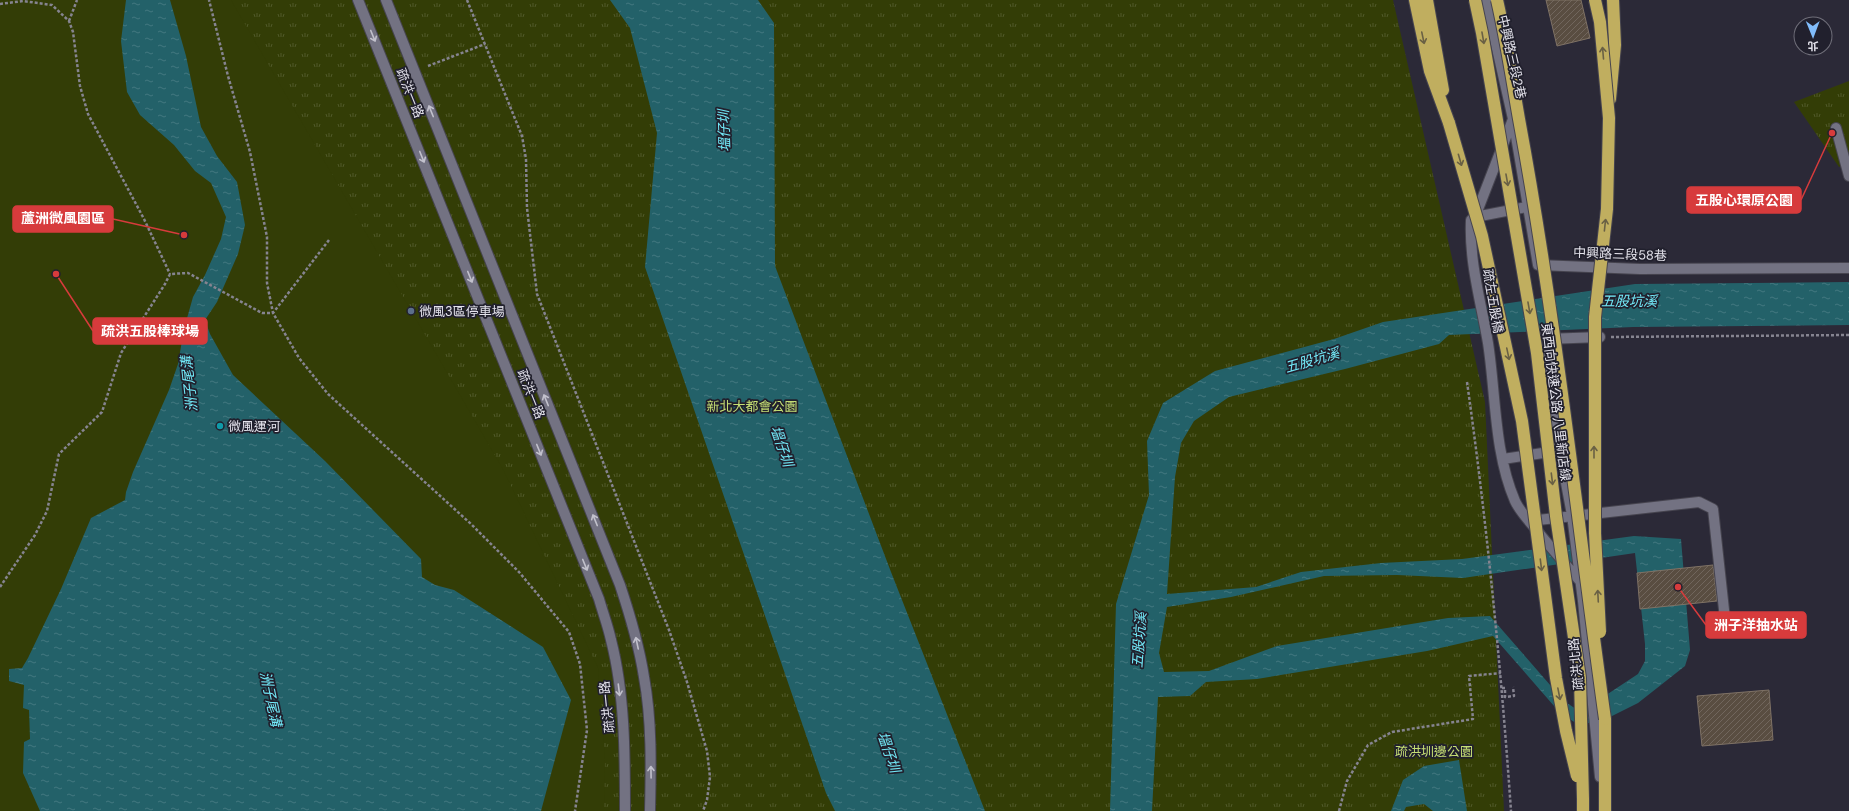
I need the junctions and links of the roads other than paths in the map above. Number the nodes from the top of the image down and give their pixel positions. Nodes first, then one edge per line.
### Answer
1 (358, 0) edge
2 (386, 0) edge
3 (1415, 0) edge
4 (1427, 0) edge
5 (1475, 0) edge
6 (1486, 0) edge
7 (1497, 0) edge
8 (1595, 0) edge
9 (1613, 0) edge
10 (1609, 118) junction
11 (1513, 119) junction
12 (1449, 123) junction
13 (1836, 128) dead end
14 (1849, 176) edge
15 (1527, 207) junction
16 (1475, 217) junction
17 (1849, 268) edge
18 (1600, 337) road end
19 (1560, 451) junction
20 (1503, 459) junction
21 (1572, 515) junction
22 (1529, 521) junction
23 (1580, 582) junction
24 (1725, 619) dead end
25 (1605, 719) junction
26 (1583, 799) junction
27 (625, 811) edge
28 (650, 811) edge
29 (1583, 811) edge
30 (1601, 811) edge
31 (1605, 811) edge

1 -> 27 street, 疏洪一路
28 -> 2 street, 疏洪一路
3 -> 12 highway
4 - 12 highway
5 -> 26 highway, 東西向快速公路 八里新店線, bridge
6 - 11 street, 中興路三段2巷
7 - 25 highway, 東西向快速公路 八里新店線, bridge
10 -> 8 highway, bridge
9 - 10 highway, bridge
25 -> 10 highway, bridge
11 - 15 street, 中興路三段58巷
11 - 16 street
12 -> 26 highway, bridge
13 - 14 street
15 - 16 street
15 - 17 street, 中興路三段58巷
16 - 20 street, 疏左五股橋
18 - 19 street, 疏洪北路
19 - 20 street
19 - 21 street, 疏洪北路
20 - 22 street, 疏左五股橋
21 - 22 street
21 - 23 street, 疏洪北路
21 - 24 street
22 - 23 street, 疏左五股橋
23 - 30 street, 疏洪北路
25 - 31 highway, 東西向快速公路 八里新店線
26 - 29 highway, 東西向快速公路 八里新店線

